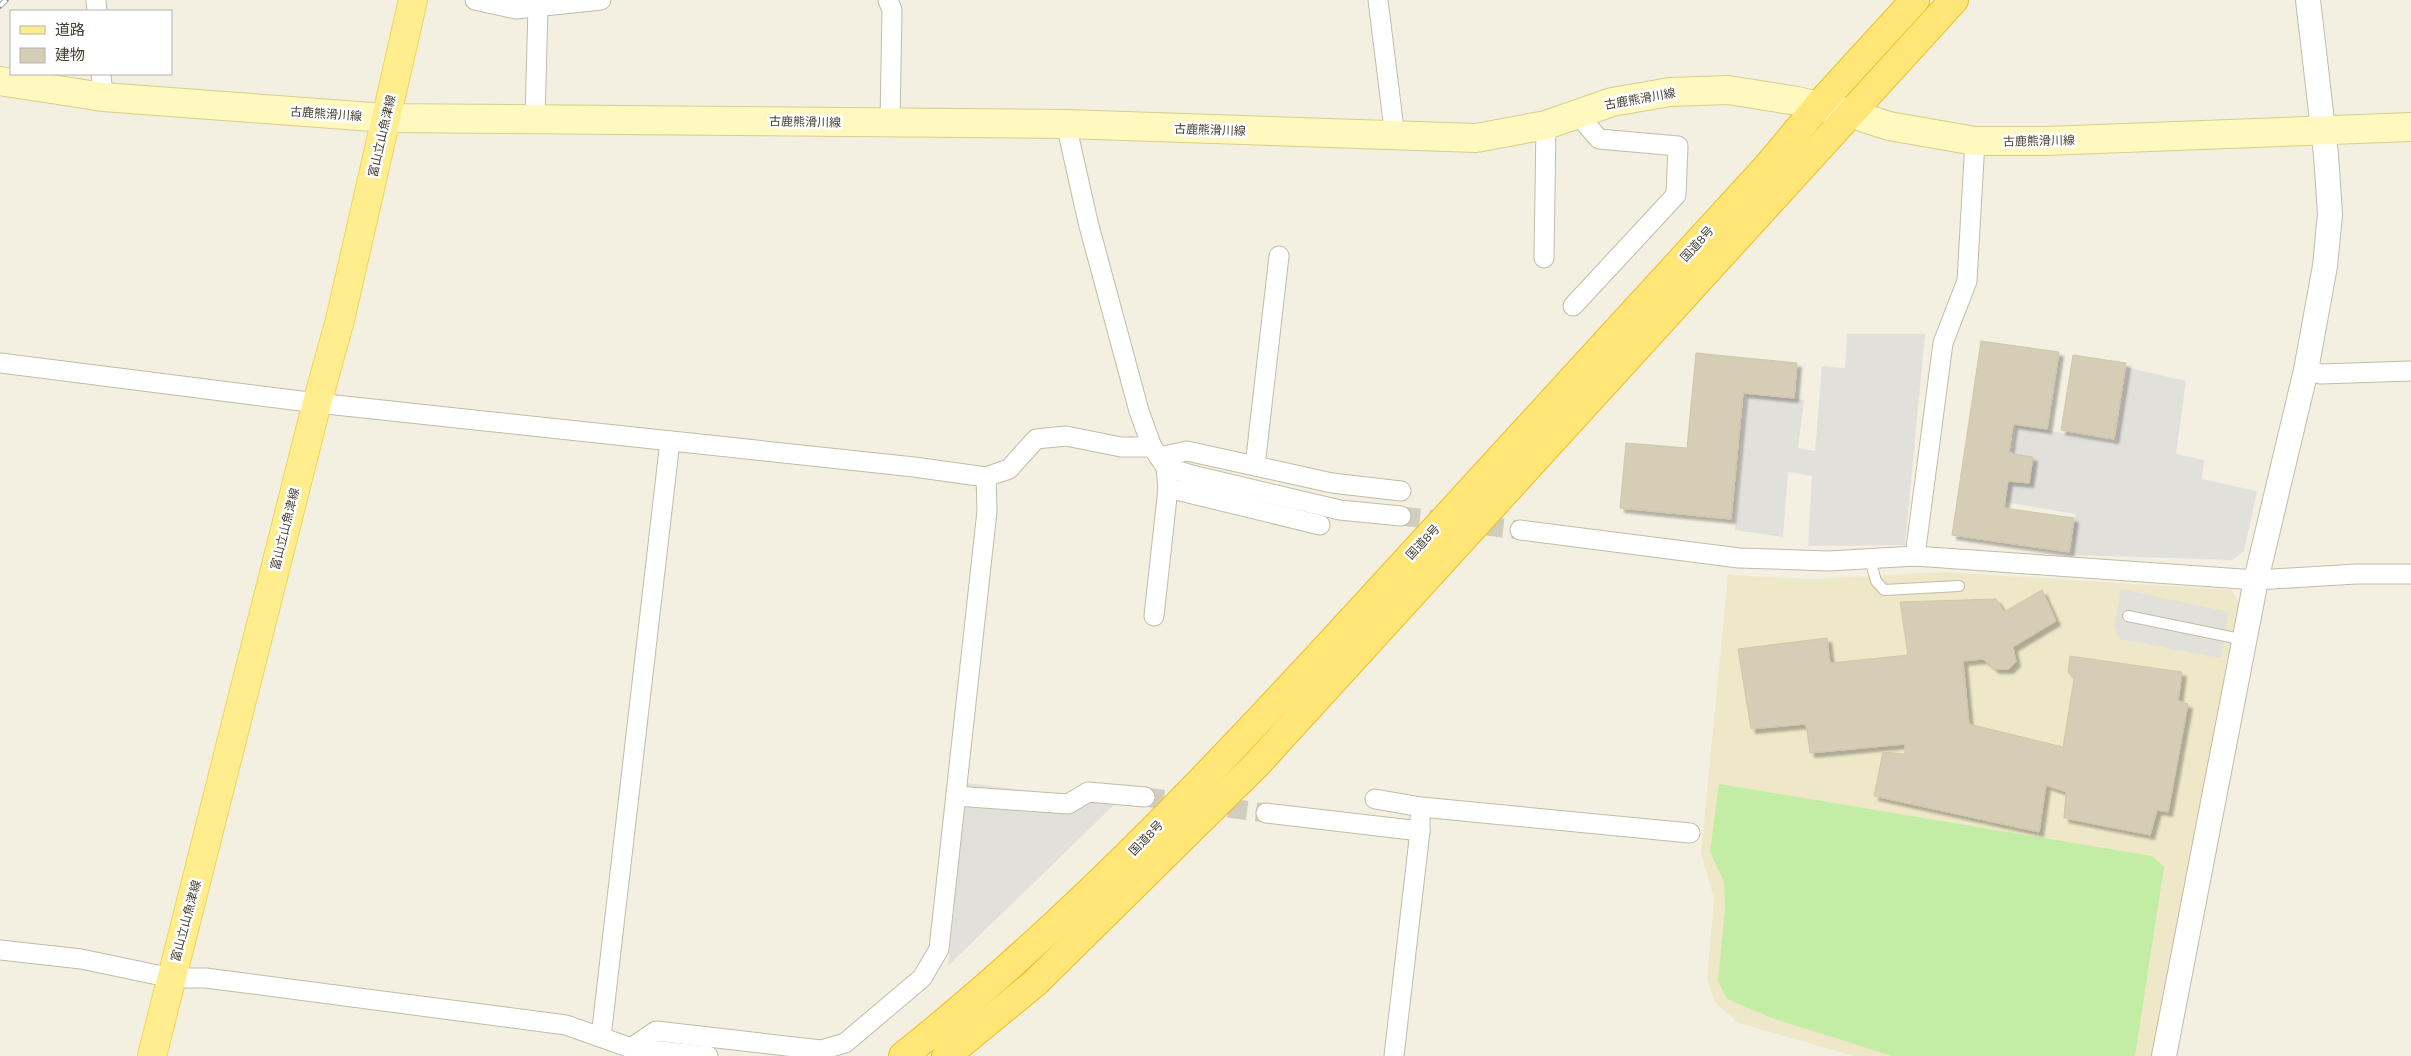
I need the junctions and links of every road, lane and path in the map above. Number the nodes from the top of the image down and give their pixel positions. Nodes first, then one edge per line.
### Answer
1 (413, 0) edge
2 (475, 0) edge
3 (601, 0) edge
4 (888, 0) edge
5 (1378, 0) edge
6 (1914, 0) edge
7 (1954, 0) edge
8 (2308, 0) edge
9 (538, 7) junction
10 (0, 81) edge
11 (102, 86) edge
12 (1818, 106) junction
13 (1850, 113) junction
14 (1578, 115) junction
15 (386, 118) junction
16 (535, 119) junction
17 (890, 123) junction
18 (1066, 124) junction
19 (1546, 125) junction
20 (2411, 128) edge
21 (2324, 131) junction
22 (1395, 137) junction
23 (1975, 141) junction
24 (1279, 256) dead end
25 (1544, 258) dead end
26 (1573, 306) dead end
27 (0, 363) edge
28 (2306, 370) junction
29 (2411, 371) edge
30 (316, 403) junction
31 (670, 441) junction
32 (1159, 457) junction
33 (1255, 466) junction
34 (986, 477) junction
35 (1168, 488) junction
36 (1401, 491) dead end
37 (1401, 516) tunnel mouth
38 (1320, 525) dead end
39 (1520, 530) tunnel mouth
40 (1915, 556) junction
41 (1870, 559) junction
42 (2411, 574) edge
43 (2256, 580) junction
44 (1959, 586) dead end
45 (1154, 616) dead end
46 (2128, 616) dead end
47 (2245, 640) junction
48 (956, 796) junction
49 (1145, 797) tunnel mouth
50 (1375, 800) dead end
51 (1421, 807) junction
52 (1266, 814) tunnel mouth
53 (1420, 831) junction
54 (1690, 833) dead end
55 (0, 950) edge
56 (172, 978) junction
57 (601, 1037) junction
58 (631, 1048) junction
59 (152, 1056) edge
60 (708, 1056) edge
61 (903, 1056) edge
62 (946, 1056) edge
63 (1394, 1056) edge
64 (2164, 1056) edge

1 - 15 main road, 富山立山魚津線
2 - 9 street
3 - 9 street
4 - 17 street
5 - 22 street
6 - 12 highway, 国道8号
7 - 13 highway, 国道8号
8 - 21 street
9 - 16 street
10 - 11 main road, 古鹿熊滑川線
11 - 15 main road, 古鹿熊滑川線
12 - 13 main road, 古鹿熊滑川線
12 - 14 main road, 古鹿熊滑川線
12 - 61 highway, 国道8号
13 - 23 main road, 古鹿熊滑川線
13 - 62 highway, 国道8号
14 - 19 main road, 古鹿熊滑川線
14 - 26 street
15 - 16 main road, 古鹿熊滑川線
15 - 30 main road, 富山立山魚津線
16 - 17 main road, 古鹿熊滑川線
17 - 18 main road, 古鹿熊滑川線
18 - 22 main road, 古鹿熊滑川線
18 - 32 street
19 - 22 main road, 古鹿熊滑川線
19 - 25 street
20 - 21 main road, 古鹿熊滑川線
21 - 23 main road, 古鹿熊滑川線
21 - 28 street
23 - 40 street
24 - 33 street
27 - 30 street
28 - 29 street
28 - 43 street
30 - 31 street
30 - 56 main road, 富山立山魚津線
31 - 34 street
31 - 57 street
32 - 33 street
32 - 34 street
32 - 35 street
32 - 37 street
33 - 36 street
34 - 48 street
35 - 38 street
35 - 45 street
39 - 41 street
40 - 41 street
40 - 43 street
41 - 44 lane
42 - 43 street
43 - 47 street
46 - 47 lane
47 - 64 street
48 - 49 street
48 - 58 street
50 - 51 street
51 - 53 street
51 - 54 street
52 - 53 street
53 - 63 street
55 - 56 street
56 - 57 street
56 - 59 main road, 富山立山魚津線
57 - 58 street
58 - 60 street

